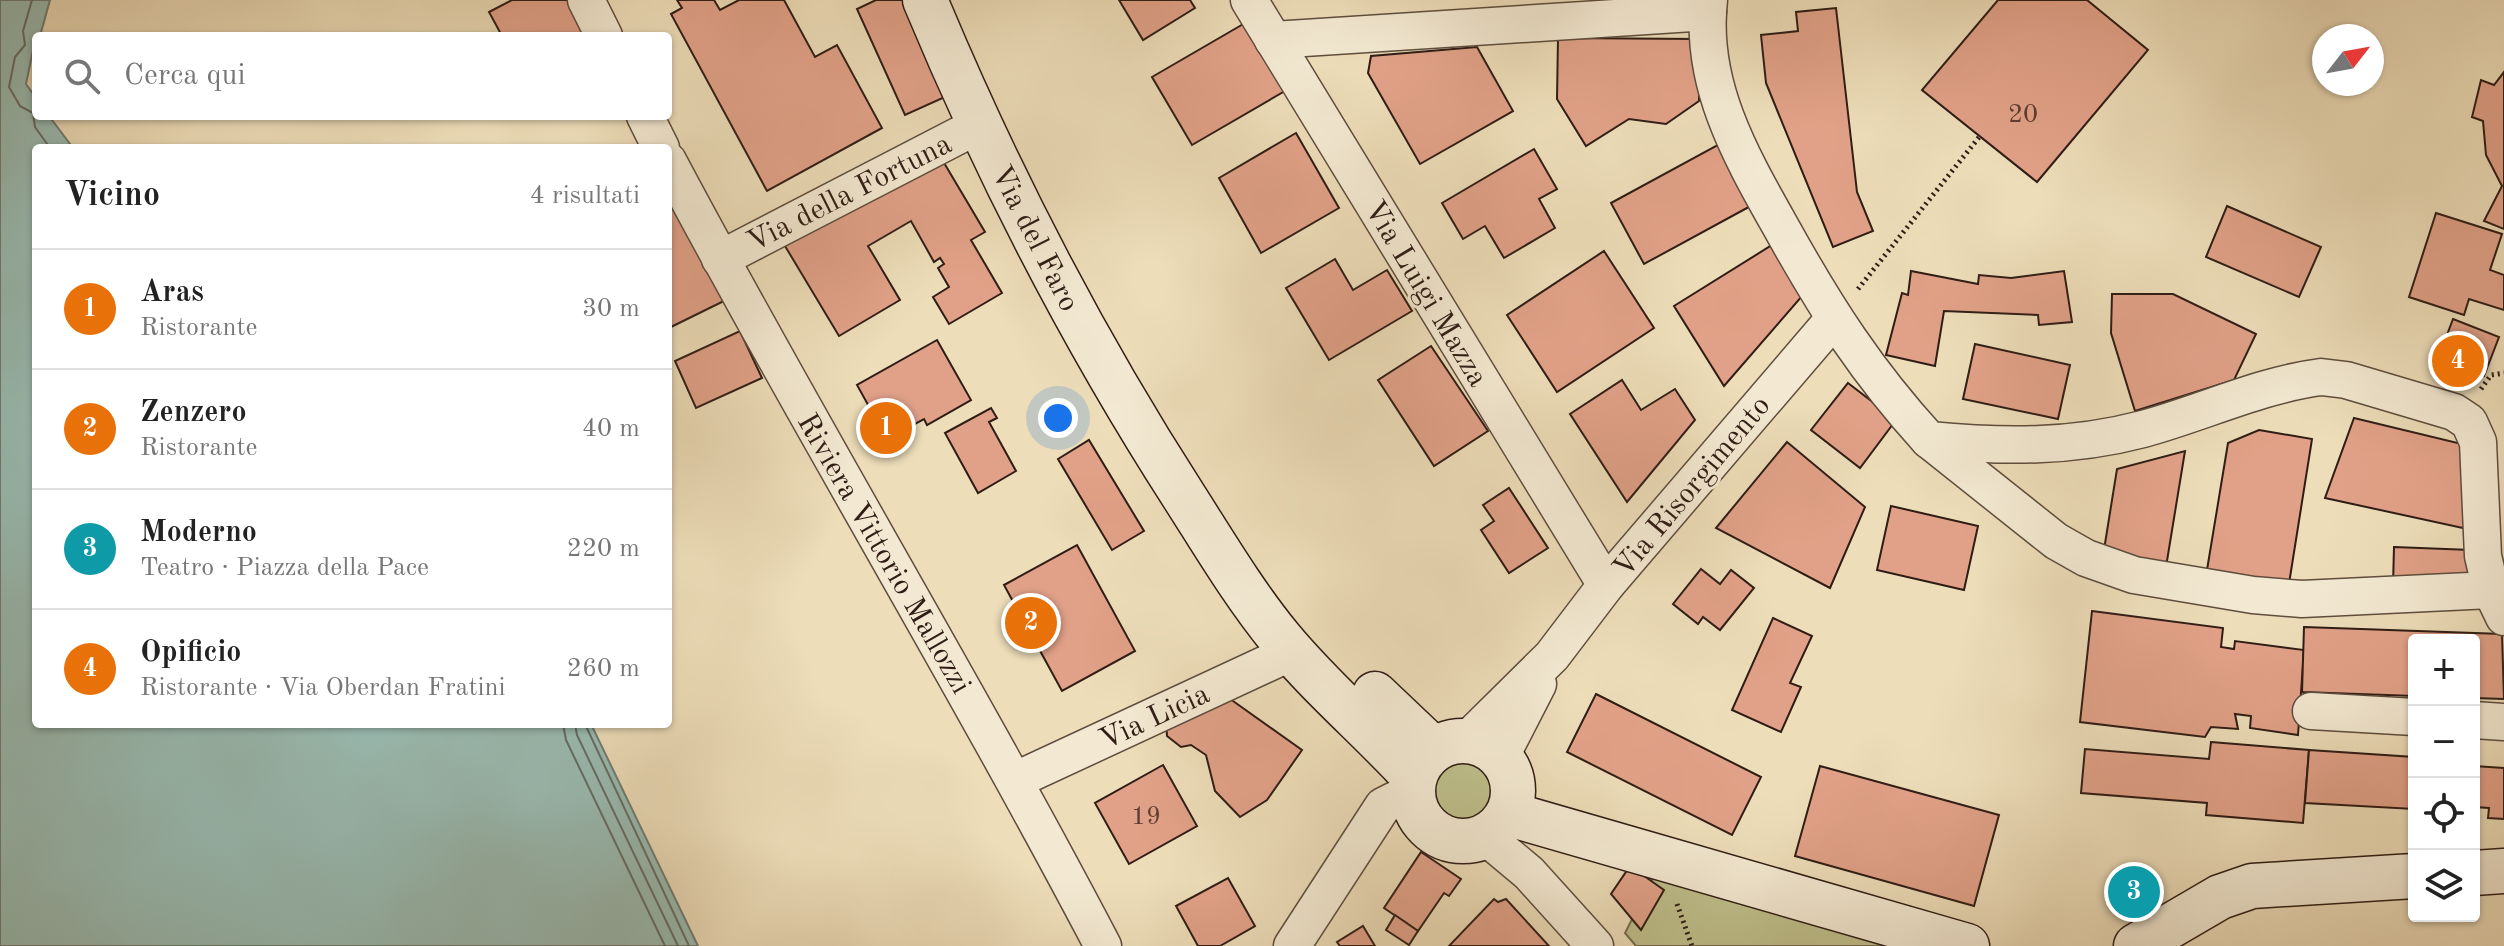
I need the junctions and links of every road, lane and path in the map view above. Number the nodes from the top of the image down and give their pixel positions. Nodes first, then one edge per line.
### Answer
1 (586, 0) edge
2 (925, 0) edge
3 (1249, 0) edge
4 (1709, 6) edge
5 (602, 32) edge
6 (1273, 40) junction
7 (647, 120) edge
8 (979, 125) junction
9 (1980, 136) dead end
10 (659, 144) edge
11 (672, 169) edge
12 (720, 259) junction
13 (1833, 320) junction
14 (1929, 440) junction
15 (1165, 467) junction
16 (1606, 585) junction
17 (2498, 603) edge
18 (1292, 652) junction
19 (2311, 711) dead end
20 (2408, 717) edge
21 (2480, 720) edge
22 (2504, 722) edge
23 (1445, 763) junction
24 (1016, 780) junction
25 (1497, 825) junction
26 (1554, 827) junction
27 (2504, 871) edge
28 (1529, 873) junction
29 (2480, 873) edge
30 (2408, 876) edge
31 (1103, 946) edge
32 (1292, 946) edge
33 (1595, 946) edge
34 (1967, 946) edge
35 (2136, 946) edge

1 - 5 street
2 - 8 street, Via del Faro
3 - 6 street, Via Luigi Mazza
4 - 6 street
4 - 13 street
6 - 16 street, Via Luigi Mazza
7 - 10 street
8 - 12 street, Via della Fortuna
8 - 15 street, Via del Faro
9 - 13 path
11 - 12 street, Riviera Vittorio Mallozzi
12 - 24 street, Riviera Vittorio Mallozzi
13 - 14 street
13 - 16 street, Via Risorgimento
14 - 17 street
14 - 17 street
15 - 18 street, Via del Faro
15 - 23 street, Via del Faro
16 - 23 street, Via Risorgimento
18 - 23 street, Via del Faro
18 - 24 street, Via Licia
19 - 20 street
21 - 22 street
23 - 25 street
23 - 25 street
23 - 32 street
24 - 31 street, Riviera Vittorio Mallozzi
25 - 26 street
25 - 28 street
26 - 28 street
26 - 34 street
27 - 29 street
28 - 33 street
30 - 35 street

